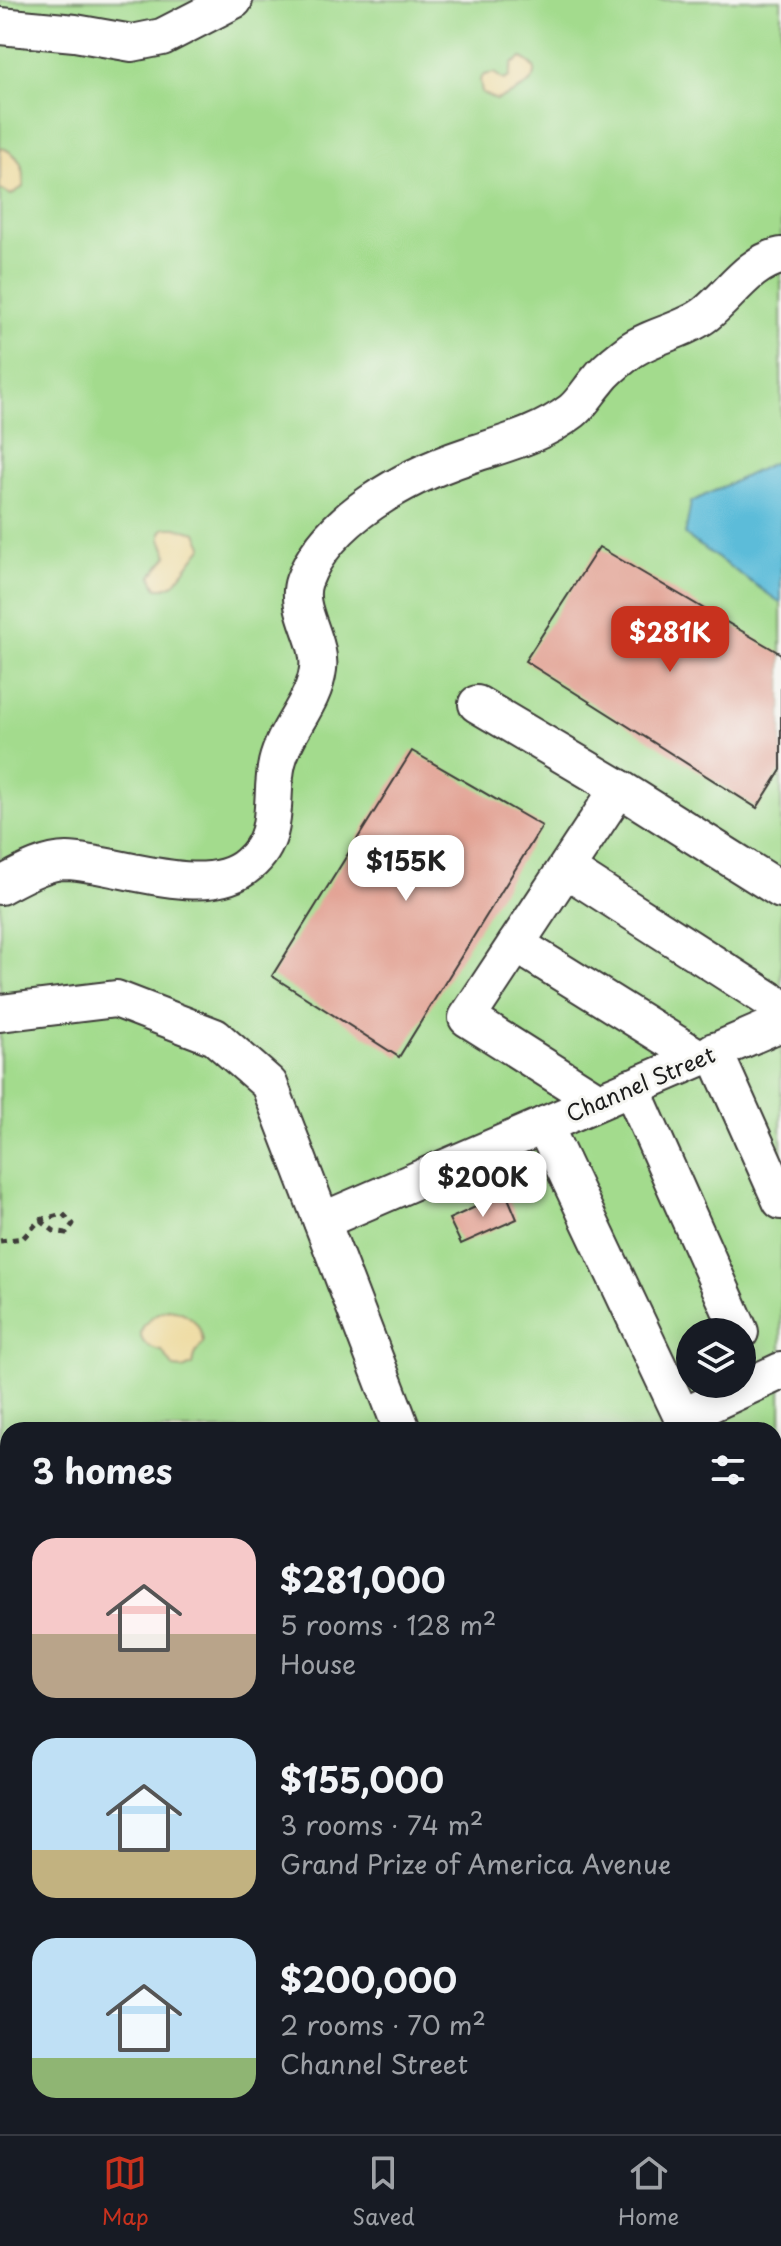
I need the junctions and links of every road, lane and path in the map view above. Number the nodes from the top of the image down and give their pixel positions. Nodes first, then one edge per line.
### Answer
1 (234, 0) edge
2 (0, 26) edge
3 (781, 256) edge
4 (477, 704) dead end
5 (619, 788) junction
6 (566, 869) junction
7 (0, 886) edge
8 (781, 890) edge
9 (516, 944) junction
10 (781, 1007) edge
11 (0, 1013) edge
12 (781, 1023) edge
13 (707, 1054) junction
14 (631, 1087) junction
15 (598, 1101) junction
16 (544, 1125) junction
17 (781, 1201) edge
18 (40, 1220) junction
19 (322, 1221) junction
20 (0, 1241) edge
21 (733, 1318) edge
22 (756, 1356) edge
23 (771, 1376) edge
24 (399, 1422) edge

1 - 2 street
3 - 7 street
4 - 5 street
5 - 6 street
5 - 8 street
6 - 9 street
6 - 10 street
9 - 13 street
9 - 15 street
11 - 19 street
12 - 13 street, Channel Street
13 - 14 street, Channel Street
13 - 17 street
14 - 15 street, Channel Street
14 - 21 street
15 - 16 street, Channel Street
16 - 19 street, Channel Street
16 - 23 street
18 - 18 path
18 - 20 path
19 - 24 street
22 - 23 street

